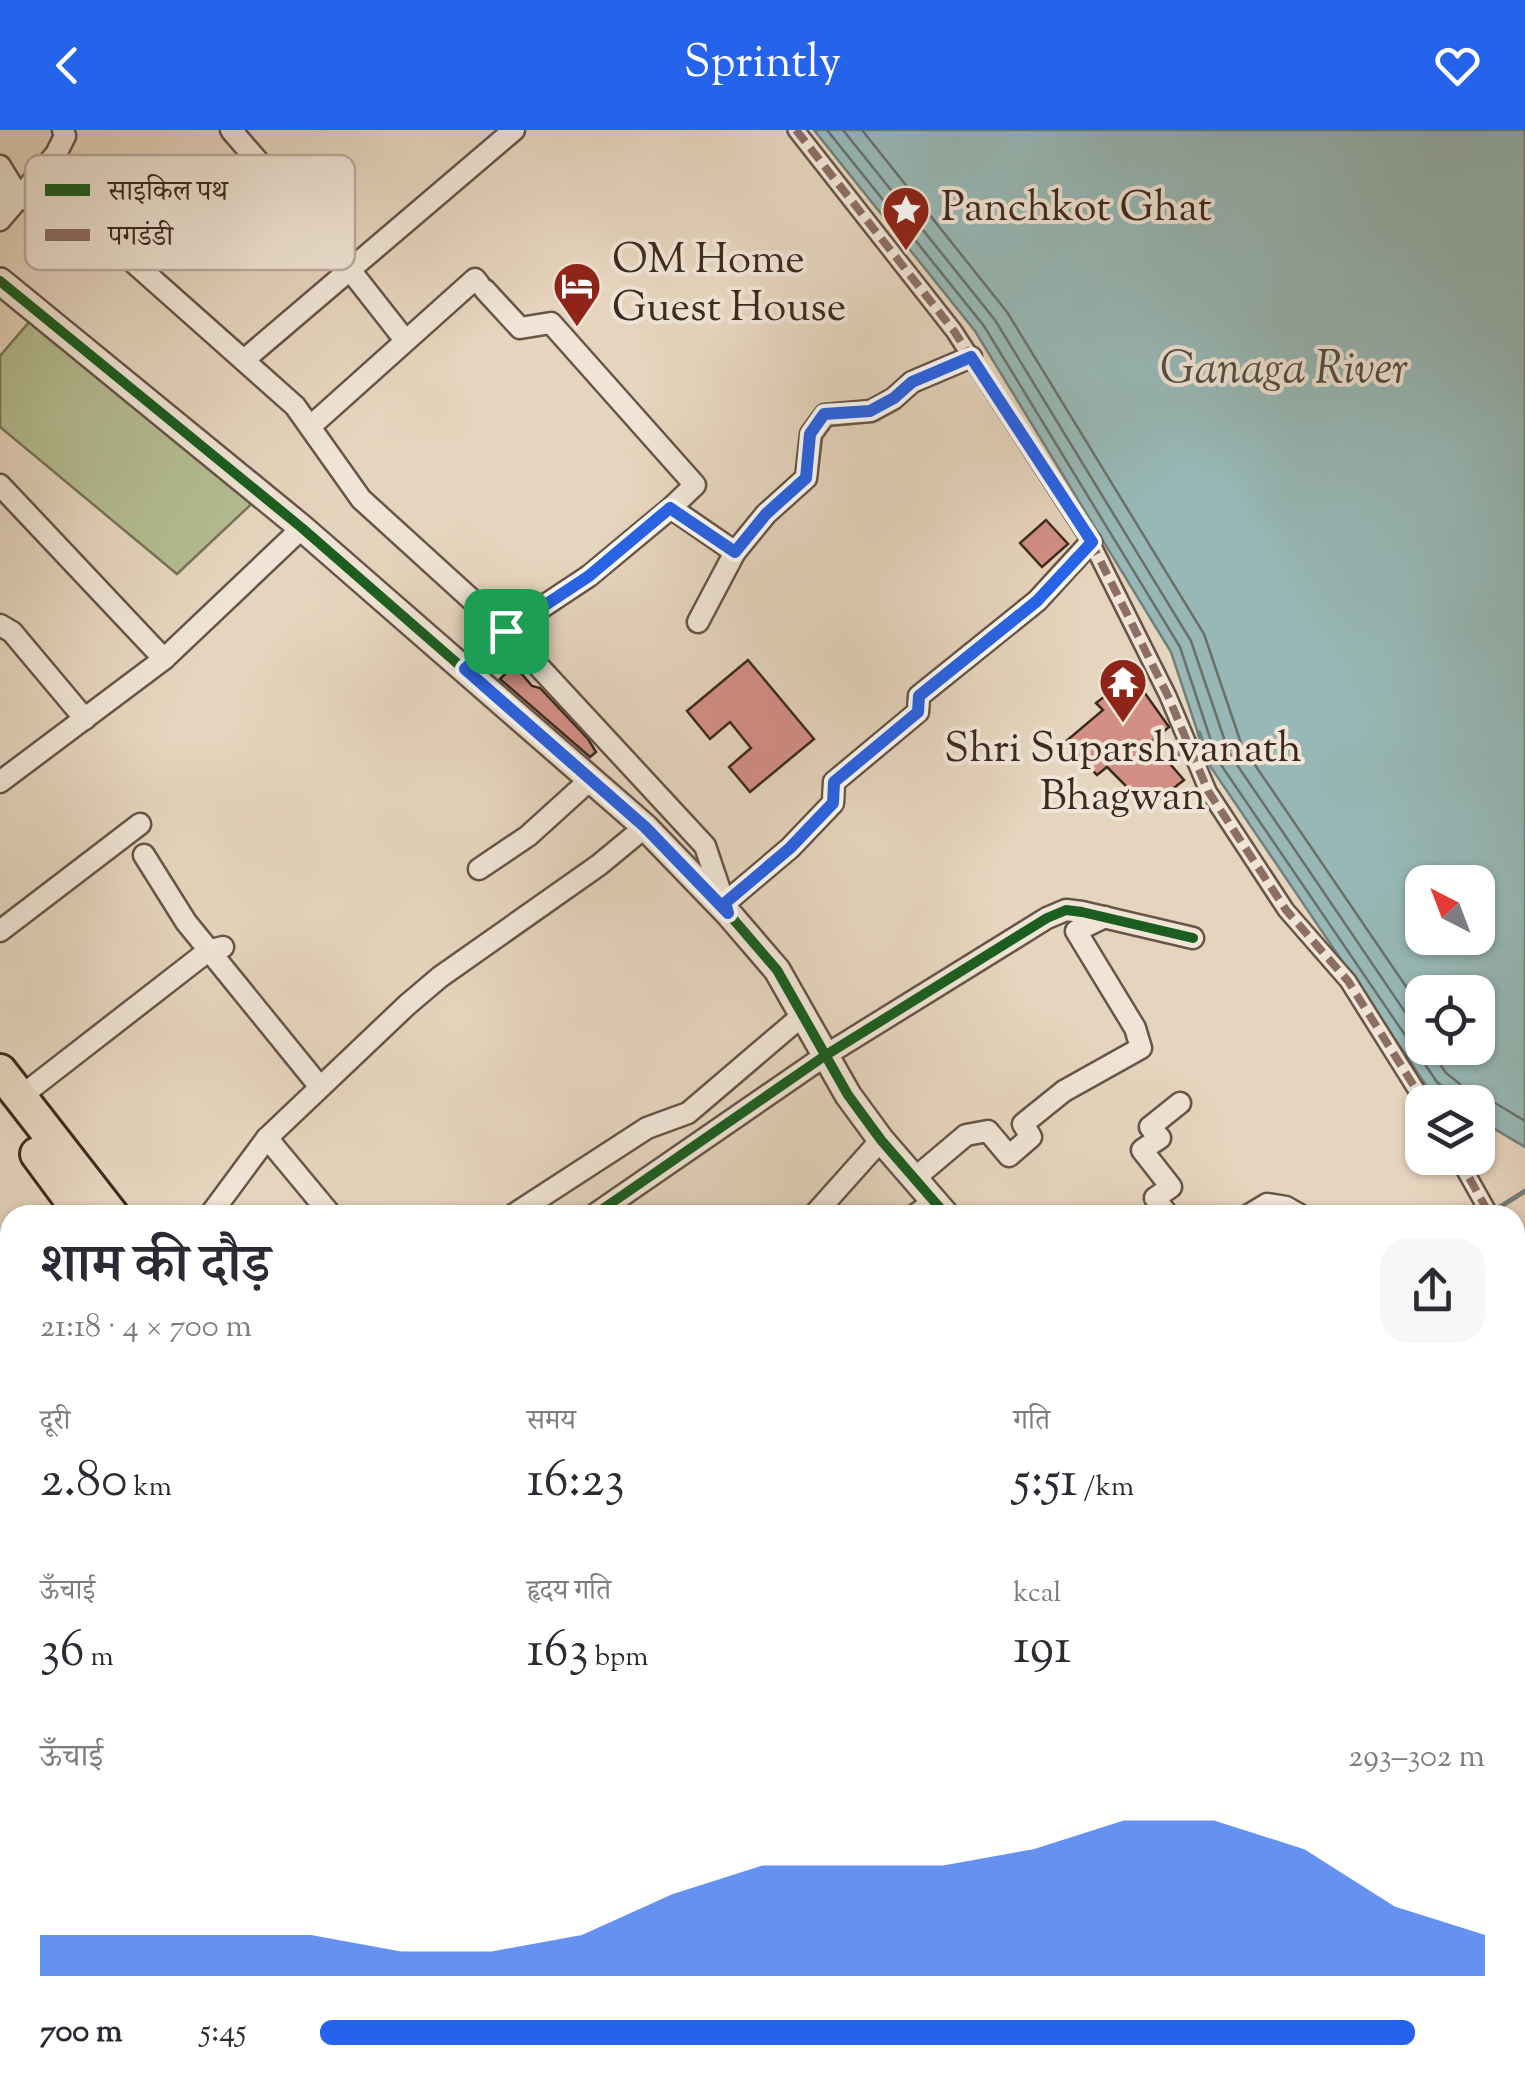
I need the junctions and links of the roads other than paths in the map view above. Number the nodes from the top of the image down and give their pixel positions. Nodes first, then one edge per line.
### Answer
1 (63, 130) edge
2 (231, 130) edge
3 (514, 130) edge
4 (796, 130) edge
5 (55, 155) edge
6 (252, 155) edge
7 (0, 166) edge
8 (9, 195) edge
9 (0, 220) edge
10 (355, 268) edge
11 (142, 270) edge
12 (351, 271) joint
13 (0, 281) edge
14 (405, 340) junction
15 (971, 357) junction
16 (244, 360) junction
17 (312, 425) junction
18 (0, 485) edge
19 (670, 508) junction
20 (302, 528) junction
21 (1092, 542) junction
22 (735, 552) junction
23 (698, 622) dead end
24 (0, 625) edge
25 (506, 631) junction
26 (164, 659) junction
27 (465, 669) junction
28 (85, 718) junction
29 (592, 778) junction
30 (0, 782) edge
31 (140, 824) dead end
32 (645, 827) junction
33 (144, 855) dead end
34 (480, 869) dead end
35 (726, 908) junction
36 (1106, 917) junction
37 (0, 931) edge
38 (1193, 938) dead end
39 (216, 949) junction
40 (803, 1015) junction
41 (826, 1055) junction
42 (1413, 1085) edge
43 (320, 1087) junction
44 (7, 1091) edge
45 (1180, 1103) dead end
46 (267, 1138) junction
47 (882, 1140) junction
48 (1468, 1175) edge
49 (914, 1178) junction
50 (76, 1205) edge
51 (104, 1205) edge
52 (217, 1205) edge
53 (323, 1205) edge
54 (529, 1205) edge
55 (608, 1205) edge
56 (823, 1205) edge
57 (929, 1205) edge
58 (1160, 1205) edge
59 (1484, 1205) edge

1 - 5 street
2 - 6 street
3 - 10 street
4 - 15 street
7 - 8 street
8 - 9 street
11 - 16 street
12 - 14 street
12 - 16 street
13 - 20 street
14 - 17 street
14 - 19 street
15 - 21 street
15 - 22 street
16 - 17 street
17 - 25 street
18 - 26 street
19 - 22 street
19 - 25 street
20 - 26 street
20 - 27 street
21 - 35 street
21 - 42 street
22 - 23 street
24 - 28 street
25 - 27 street
25 - 35 street
26 - 28 street
27 - 29 street
28 - 30 street
29 - 32 street
29 - 34 street
31 - 37 street
32 - 35 street
32 - 43 street
33 - 39 street
35 - 40 street
36 - 38 street
36 - 41 street
36 - 49 street
39 - 43 street
39 - 44 street
40 - 41 street
40 - 54 street
41 - 47 street
41 - 55 street
43 - 46 street
44 - 50 main road
44 - 51 main road
45 - 58 street
46 - 52 street
46 - 53 street
47 - 49 street
47 - 56 street
48 - 59 street
49 - 57 street

